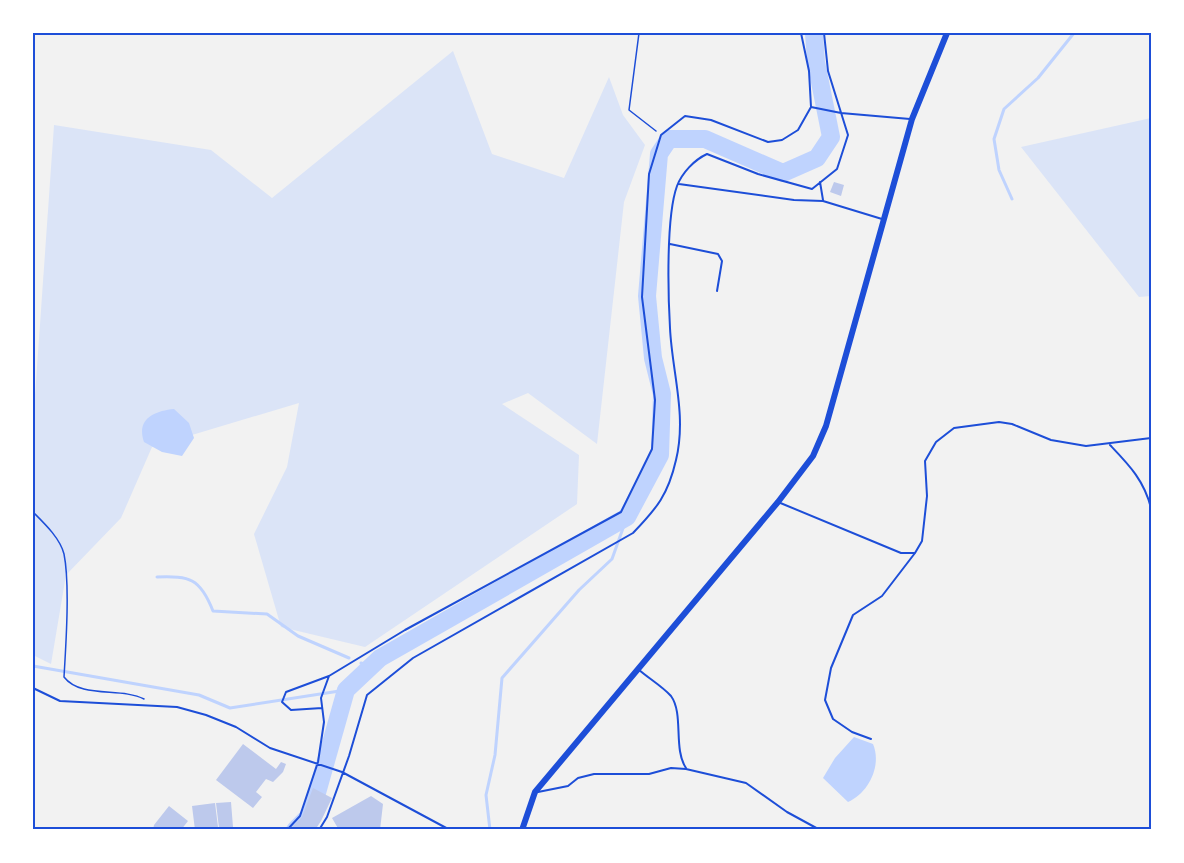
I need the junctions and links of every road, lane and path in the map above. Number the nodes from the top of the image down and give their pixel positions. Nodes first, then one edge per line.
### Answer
1 (639, 33) edge
2 (801, 33) edge
3 (824, 33) edge
4 (947, 33) edge
5 (812, 107) junction
6 (841, 113) junction
7 (912, 119) junction
8 (661, 135) junction
9 (820, 182) junction
10 (677, 184) junction
11 (824, 201) junction
12 (882, 219) junction
13 (670, 244) junction
14 (717, 291) dead end
15 (1151, 438) edge
16 (1110, 445) junction
17 (778, 502) junction
18 (1151, 508) edge
19 (33, 512) edge
20 (915, 553) junction
21 (638, 669) junction
22 (329, 676) junction
23 (33, 688) edge
24 (158, 705) junction
25 (322, 708) junction
26 (871, 739) dead end
27 (318, 762) junction
28 (686, 768) junction
29 (342, 772) junction
30 (535, 792) junction
31 (287, 830) edge
32 (319, 830) edge
33 (450, 830) edge
34 (522, 830) edge
35 (819, 830) edge

1 - 8 path
2 - 5 lane
3 - 6 lane
4 - 7 main road
5 - 6 lane
5 - 8 lane
6 - 7 lane
6 - 9 lane
7 - 12 main road
8 - 22 lane
9 - 10 lane
9 - 11 lane
10 - 11 lane
10 - 13 lane
11 - 12 lane
12 - 17 main road
13 - 14 lane
13 - 29 lane
15 - 16 lane
16 - 18 lane
16 - 20 lane
17 - 20 lane
17 - 21 main road
19 - 24 path
20 - 26 lane
21 - 28 lane
21 - 30 main road
22 - 25 lane
22 - 25 lane
23 - 24 lane
24 - 27 lane
25 - 27 lane
27 - 29 lane
27 - 31 lane
28 - 30 lane
28 - 35 lane
29 - 32 lane
29 - 33 lane
30 - 34 main road

